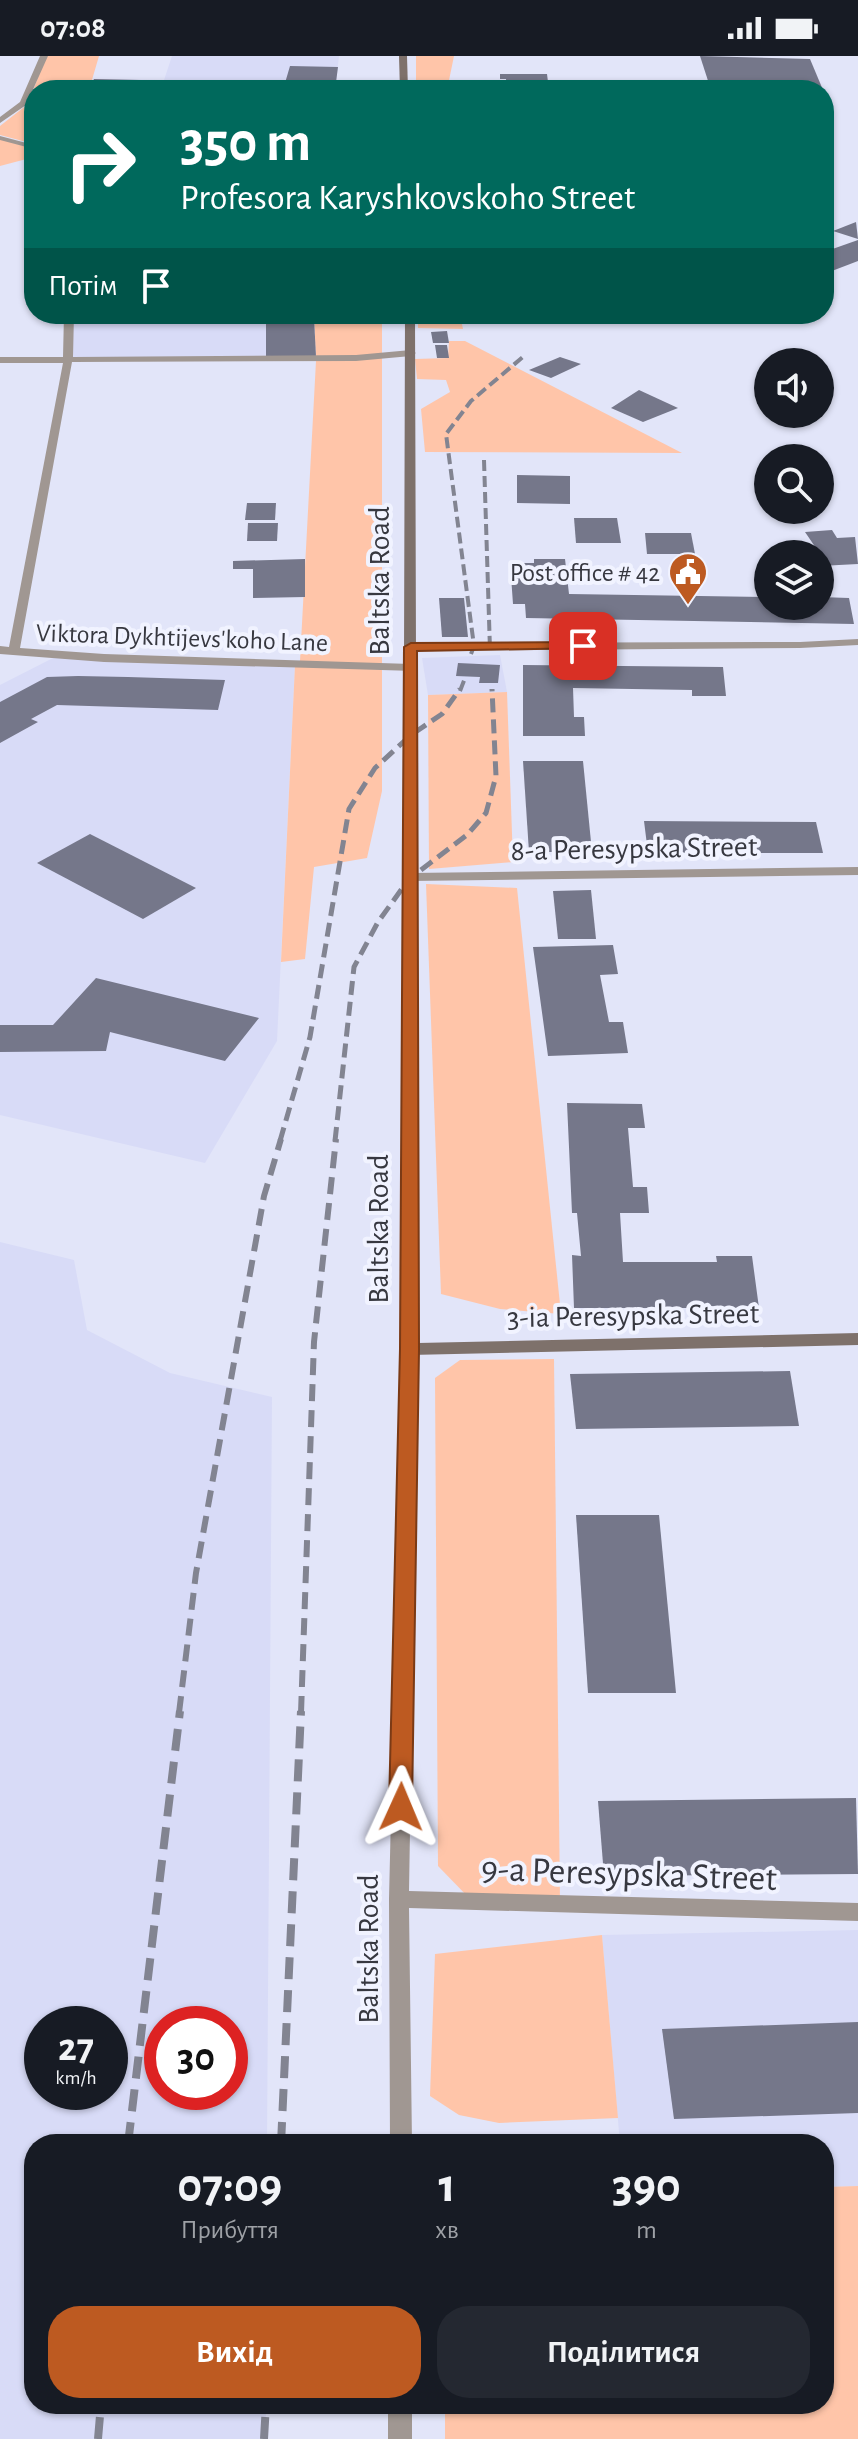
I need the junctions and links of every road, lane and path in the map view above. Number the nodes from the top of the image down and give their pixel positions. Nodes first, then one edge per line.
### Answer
1 (44, 56) edge
2 (403, 56) edge
3 (33, 80) edge
4 (404, 80) edge
5 (24, 101) edge
6 (0, 121) edge
7 (0, 138) edge
8 (24, 144) edge
9 (69, 324) edge
10 (410, 324) edge
11 (411, 353) junction
12 (68, 359) junction
13 (0, 360) edge
14 (858, 642) edge
15 (411, 647) junction
16 (0, 650) edge
17 (14, 651) junction
18 (411, 668) junction
19 (858, 871) edge
20 (411, 877) junction
21 (858, 1339) edge
22 (410, 1349) junction
23 (399, 1899) junction
24 (858, 1912) edge
25 (401, 2134) edge
26 (400, 2414) edge
27 (400, 2439) edge

1 - 3 street
2 - 4 main road
5 - 6 street
7 - 8 street
9 - 12 street
10 - 11 main road, Baltska Road
11 - 12 street
11 - 15 main road, Baltska Road
12 - 13 street
12 - 17 street
14 - 15 street
15 - 18 main road, Baltska Road
16 - 17 street, Viktora Dykhtijevs'koho Lane
17 - 18 street, Viktora Dykhtijevs'koho Lane
18 - 20 main road, Baltska Road
19 - 20 street, 8-a Peresypska Street
20 - 22 main road, Baltska Road
21 - 22 main road, 3-ia Peresypska Street
22 - 23 street, Baltska Road
23 - 24 street, 9-a Peresypska Street
23 - 25 street, Baltska Road
26 - 27 street

